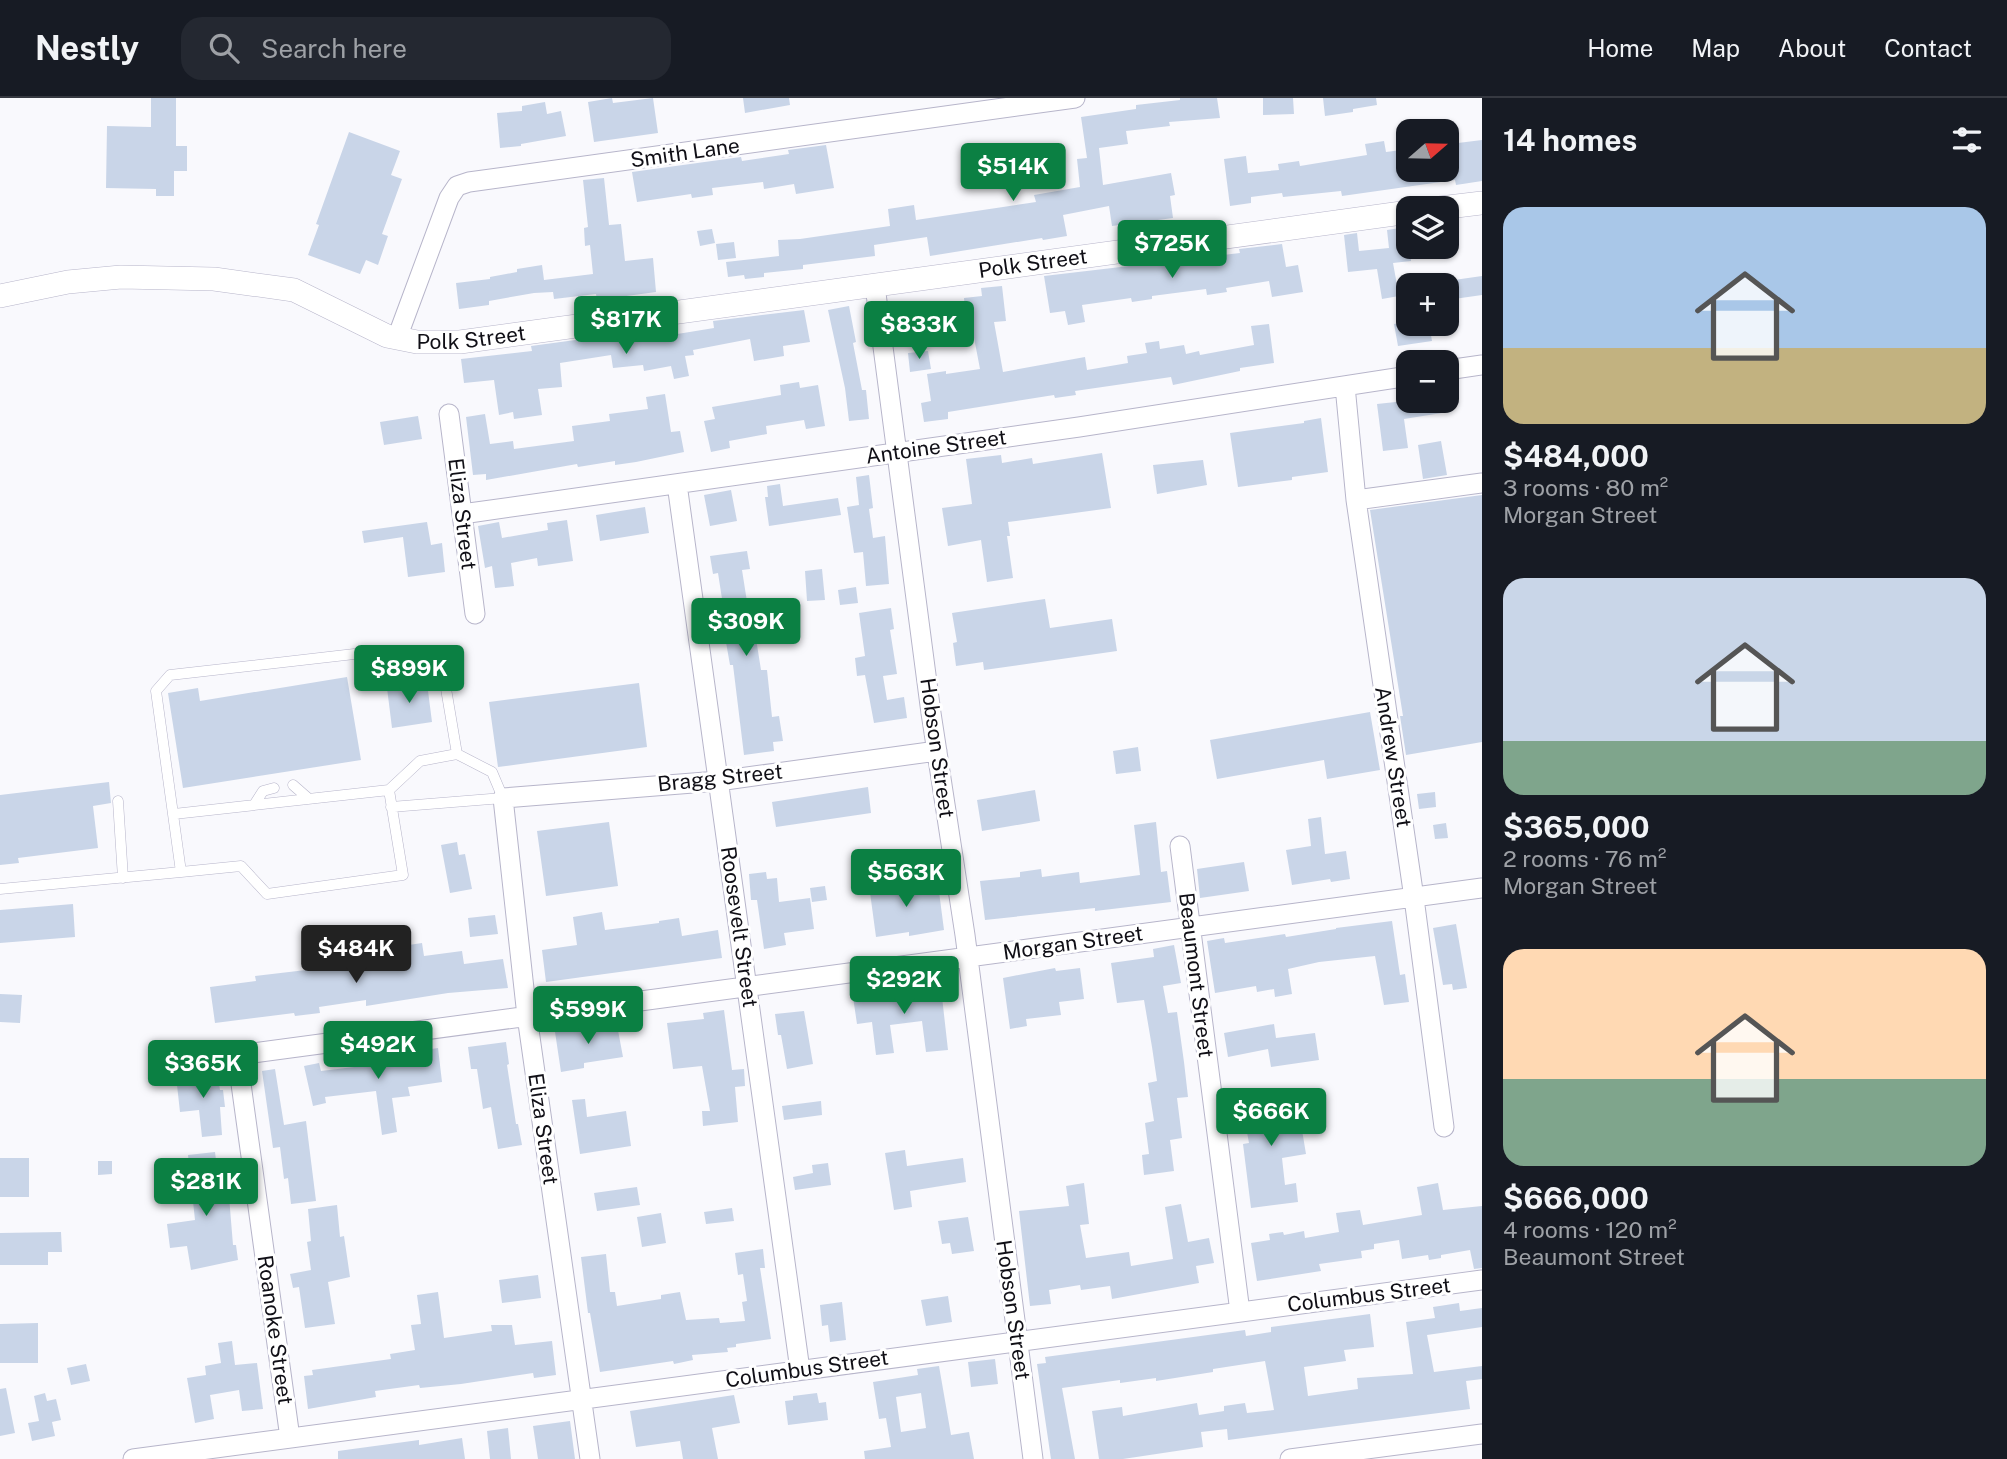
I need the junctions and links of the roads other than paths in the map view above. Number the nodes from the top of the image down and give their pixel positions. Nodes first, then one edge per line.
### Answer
1 (1075, 98) edge
2 (1482, 202) edge
3 (1459, 205) edge
4 (1396, 214) edge
5 (875, 286) junction
6 (0, 296) edge
7 (397, 338) junction
8 (1482, 365) edge
9 (1459, 368) edge
10 (1396, 378) edge
11 (1345, 386) junction
12 (449, 414) dead end
13 (897, 453) junction
14 (1482, 483) edge
15 (677, 484) junction
16 (1356, 500) junction
17 (462, 514) junction
18 (475, 614) dead end
19 (363, 653) dead end
20 (395, 665) dead end
21 (937, 751) junction
22 (457, 754) junction
23 (718, 781) junction
24 (293, 785) dead end
25 (274, 788) dead end
26 (389, 790) junction
27 (503, 798) junction
28 (309, 799) junction
29 (118, 801) dead end
30 (254, 805) junction
31 (391, 807) junction
32 (174, 814) junction
33 (1180, 846) dead end
34 (181, 872) junction
35 (123, 878) junction
36 (1482, 888) edge
37 (0, 890) edge
38 (1414, 898) junction
39 (1190, 928) junction
40 (968, 958) junction
41 (747, 987) junction
42 (527, 1016) junction
43 (237, 1055) junction
44 (164, 1065) dead end
45 (1444, 1127) dead end
46 (1482, 1280) edge
47 (1240, 1311) junction
48 (1017, 1341) junction
49 (800, 1370) junction
50 (582, 1399) junction
51 (1482, 1434) edge
52 (290, 1438) junction
53 (133, 1459) edge
54 (590, 1459) edge
55 (1033, 1459) edge
56 (1290, 1459) edge

1 - 7 street, Smith Lane
2 - 3 street
4 - 5 street, Polk Street
5 - 7 street, Polk Street
5 - 13 street, Hobson Street
6 - 7 street, Polk Street
8 - 9 street
10 - 11 street, Antoine Street
11 - 13 street, Antoine Street
11 - 16 street, Andrew Street
12 - 17 street, Eliza Street
13 - 15 street, Antoine Street
13 - 21 street, Hobson Street
14 - 16 street
15 - 17 street, Antoine Street
15 - 23 street, Roosevelt Street
16 - 38 street, Andrew Street
17 - 18 street, Eliza Street
19 - 32 lane
20 - 22 lane
21 - 23 street, Bragg Street
21 - 40 street, Hobson Street
22 - 26 lane
22 - 27 lane
23 - 27 street, Bragg Street
23 - 41 street, Roosevelt Street
24 - 28 lane
25 - 30 lane
26 - 28 lane
26 - 31 lane
27 - 31 lane
27 - 42 street, Eliza Street
28 - 30 lane
29 - 35 lane
30 - 32 lane
31 - 34 lane
32 - 34 lane
33 - 39 street, Beaumont Street
34 - 35 lane
35 - 37 lane
36 - 38 street, Morgan Street
38 - 39 street, Morgan Street
38 - 45 street, Andrew Street
39 - 40 street, Morgan Street
39 - 47 street, Beaumont Street
40 - 41 street, Morgan Street
40 - 48 street, Hobson Street
41 - 42 street, Morgan Street
41 - 49 street, Roosevelt Street
42 - 43 street, Morgan Street
42 - 50 street, Eliza Street
43 - 44 street, Morgan Street
43 - 52 street, Roanoke Street
46 - 47 street, Columbus Street
47 - 48 street, Columbus Street
48 - 49 street, Columbus Street
48 - 55 street, Hobson Street
49 - 50 street, Columbus Street
50 - 52 street, Columbus Street
50 - 54 street, Eliza Street
51 - 56 street
52 - 53 street, Columbus Street

